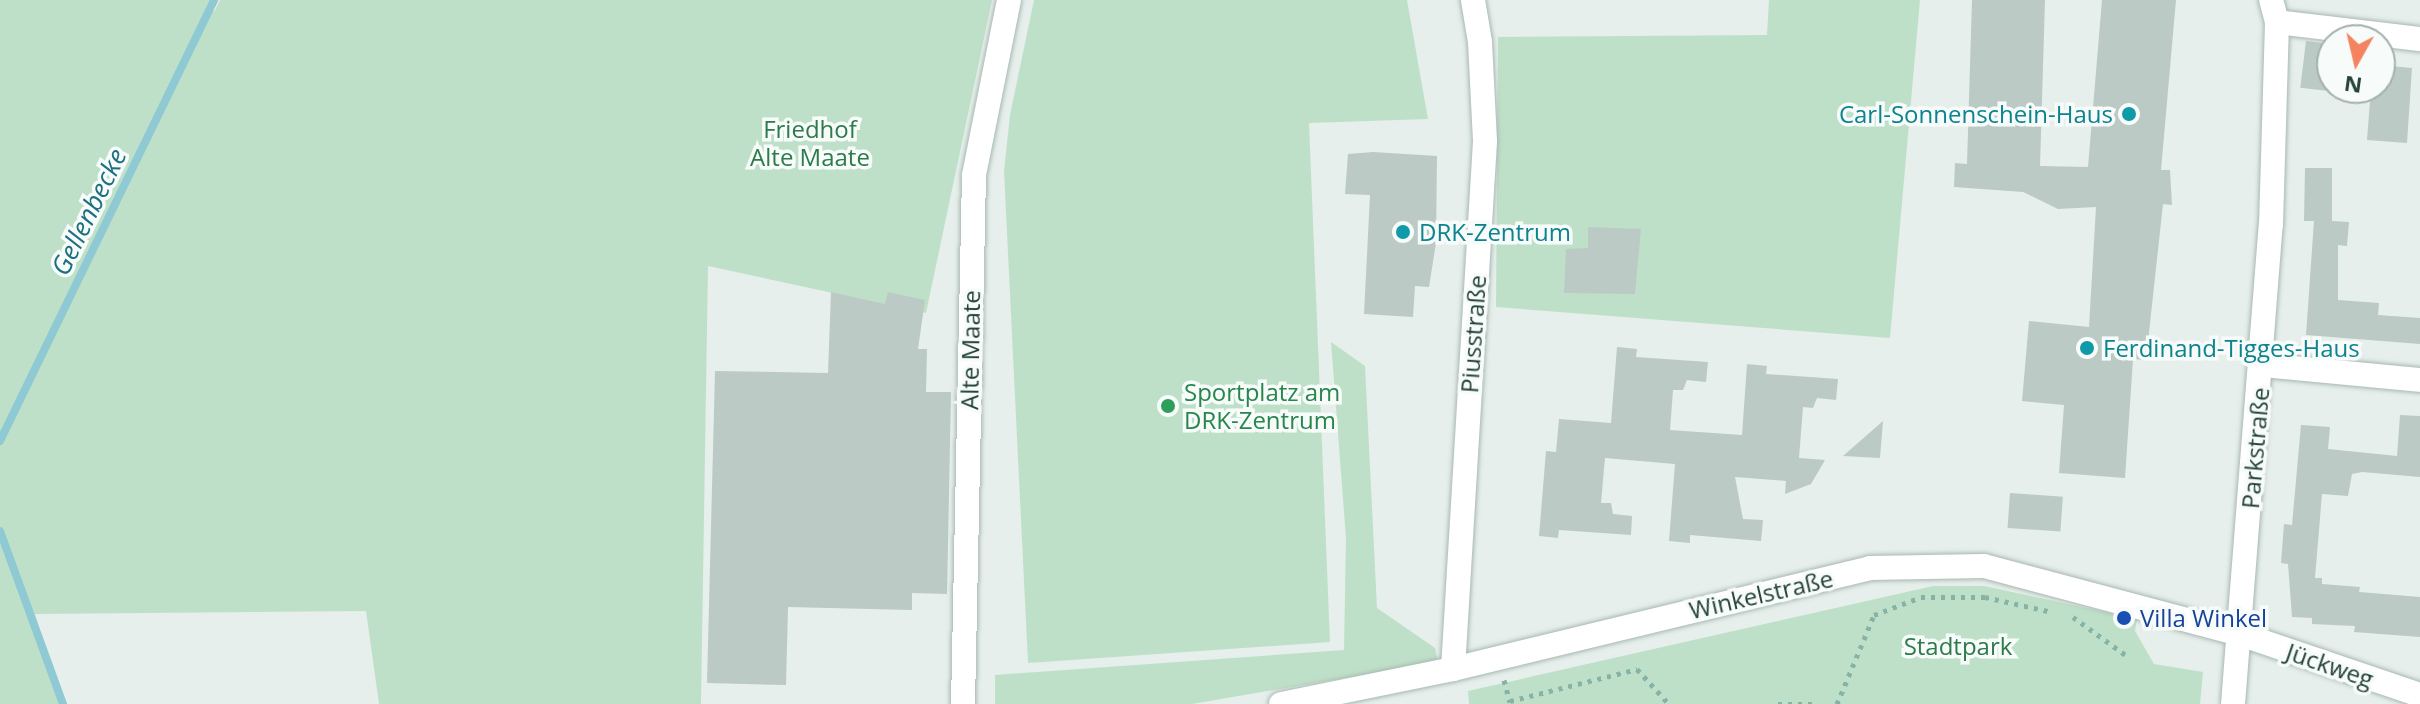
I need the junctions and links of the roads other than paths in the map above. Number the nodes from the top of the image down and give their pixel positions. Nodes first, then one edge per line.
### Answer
1 (1009, 0) edge
2 (1473, 0) edge
3 (2274, 11) edge
4 (2420, 39) edge
5 (2262, 365) junction
6 (2420, 380) edge
7 (2240, 634) junction
8 (1453, 669) junction
9 (2420, 695) edge
10 (963, 704) edge
11 (1281, 704) edge
12 (2233, 704) edge

1 - 10 street, Alte Maate
2 - 8 street, Piusstraße
3 - 4 street
3 - 5 street, Parkstraße
5 - 6 street
5 - 7 street, Parkstraße
7 - 8 street, Winkelstraße
7 - 9 street, Jückweg
7 - 12 street, Parkstraße
8 - 11 street, Winkelstraße

